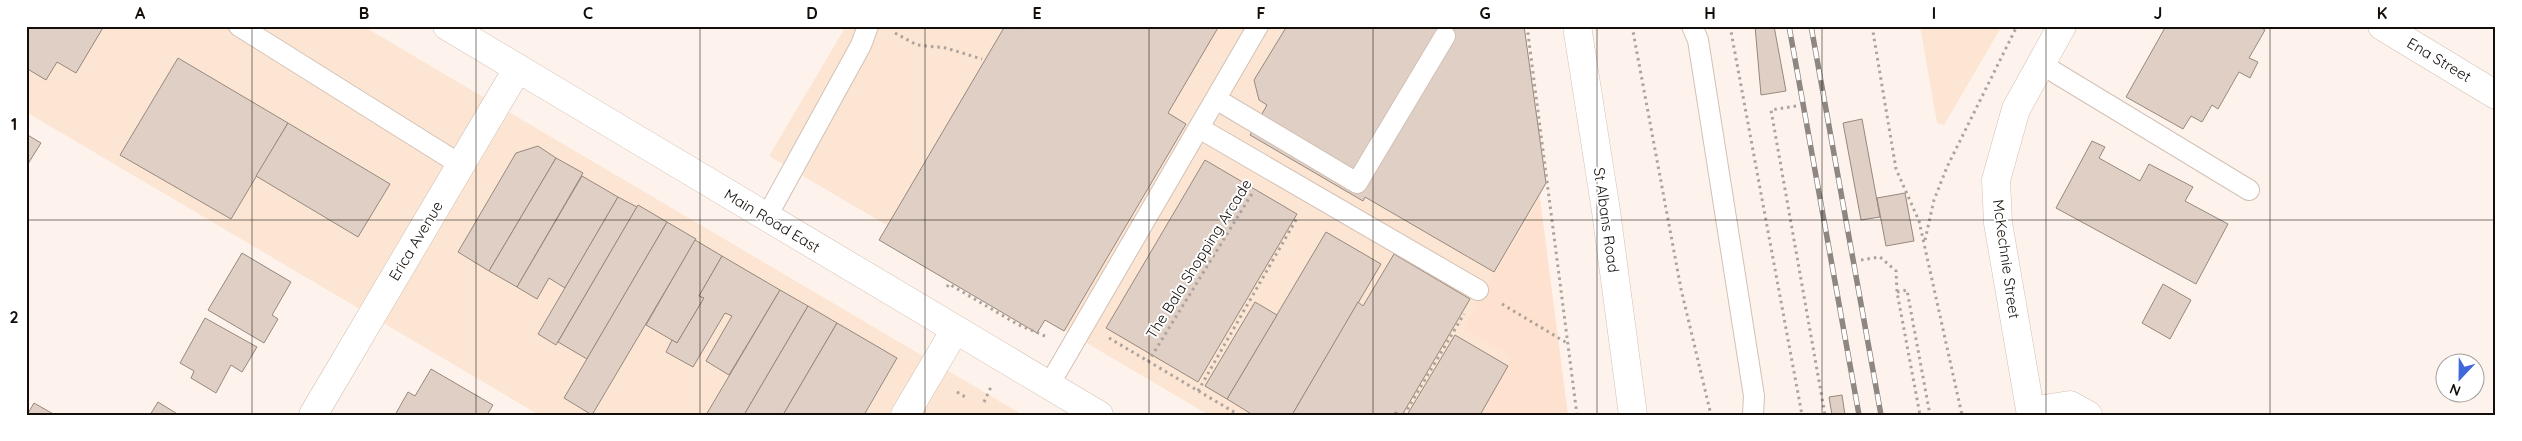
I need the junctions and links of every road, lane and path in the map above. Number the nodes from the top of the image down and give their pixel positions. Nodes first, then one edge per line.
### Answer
1 (447, 26) edge
2 (868, 26) edge
3 (1258, 26) edge
4 (1527, 26) edge
5 (1577, 26) edge
6 (1632, 26) edge
7 (1692, 26) edge
8 (1730, 26) edge
9 (1872, 26) edge
10 (2017, 26) edge
11 (2062, 26) edge
12 (2382, 26) edge
13 (242, 27) edge
14 (891, 31) dead end
15 (1445, 36) dead end
16 (982, 59) dead end
17 (2041, 64) junction
18 (518, 68) junction
19 (2496, 95) edge
20 (1216, 99) junction
21 (1796, 106) dead end
22 (1199, 128) junction
23 (461, 165) junction
24 (1268, 168) junction
25 (2249, 190) dead end
26 (1311, 193) junction
27 (766, 218) junction
28 (1924, 243) junction
29 (1861, 260) dead end
30 (1478, 290) junction
31 (1897, 292) junction
32 (1017, 324) dead end
33 (955, 330) junction
34 (1073, 343) junction
35 (1568, 344) junction
36 (1148, 362) junction
37 (1049, 385) junction
38 (1198, 391) junction
39 (2031, 413) edge
40 (314, 415) edge
41 (905, 415) edge
42 (1099, 415) edge
43 (1239, 415) edge
44 (1404, 415) edge
45 (1577, 415) edge
46 (1633, 415) edge
47 (1711, 415) edge
48 (1753, 415) edge
49 (1802, 415) edge
50 (1825, 415) edge
51 (1920, 415) edge
52 (1930, 415) edge
53 (1962, 415) edge
54 (2088, 415) edge

1 - 18 main road, Main Road East
2 - 27 lane
3 - 20 lane
4 - 35 path
5 - 46 main road, St Albans Road
6 - 47 path
7 - 48 lane
8 - 49 path
9 - 28 path
10 - 28 path
11 - 17 main road, McKechnie Street
12 - 19 main road, Ena Street
13 - 23 lane
14 - 16 path
15 - 20 lane
17 - 25 lane
17 - 39 main road, McKechnie Street
18 - 23 main road, Erica Avenue
18 - 27 main road, Main Road East
20 - 22 lane
21 - 50 path
22 - 24 lane
22 - 34 lane
23 - 40 main road, Erica Avenue
24 - 26 lane
24 - 36 path, The Bala Shopping Arcade
26 - 30 lane
26 - 38 path
27 - 33 main road, Main Road East
28 - 53 path
29 - 31 path
30 - 35 path
30 - 44 path
31 - 51 path
31 - 52 path
32 - 34 path
33 - 37 main road, Main Road East
33 - 41 main road
34 - 36 path
34 - 37 lane
35 - 45 path
36 - 38 path
37 - 42 main road, Main Road East
38 - 43 path
39 - 54 main road

